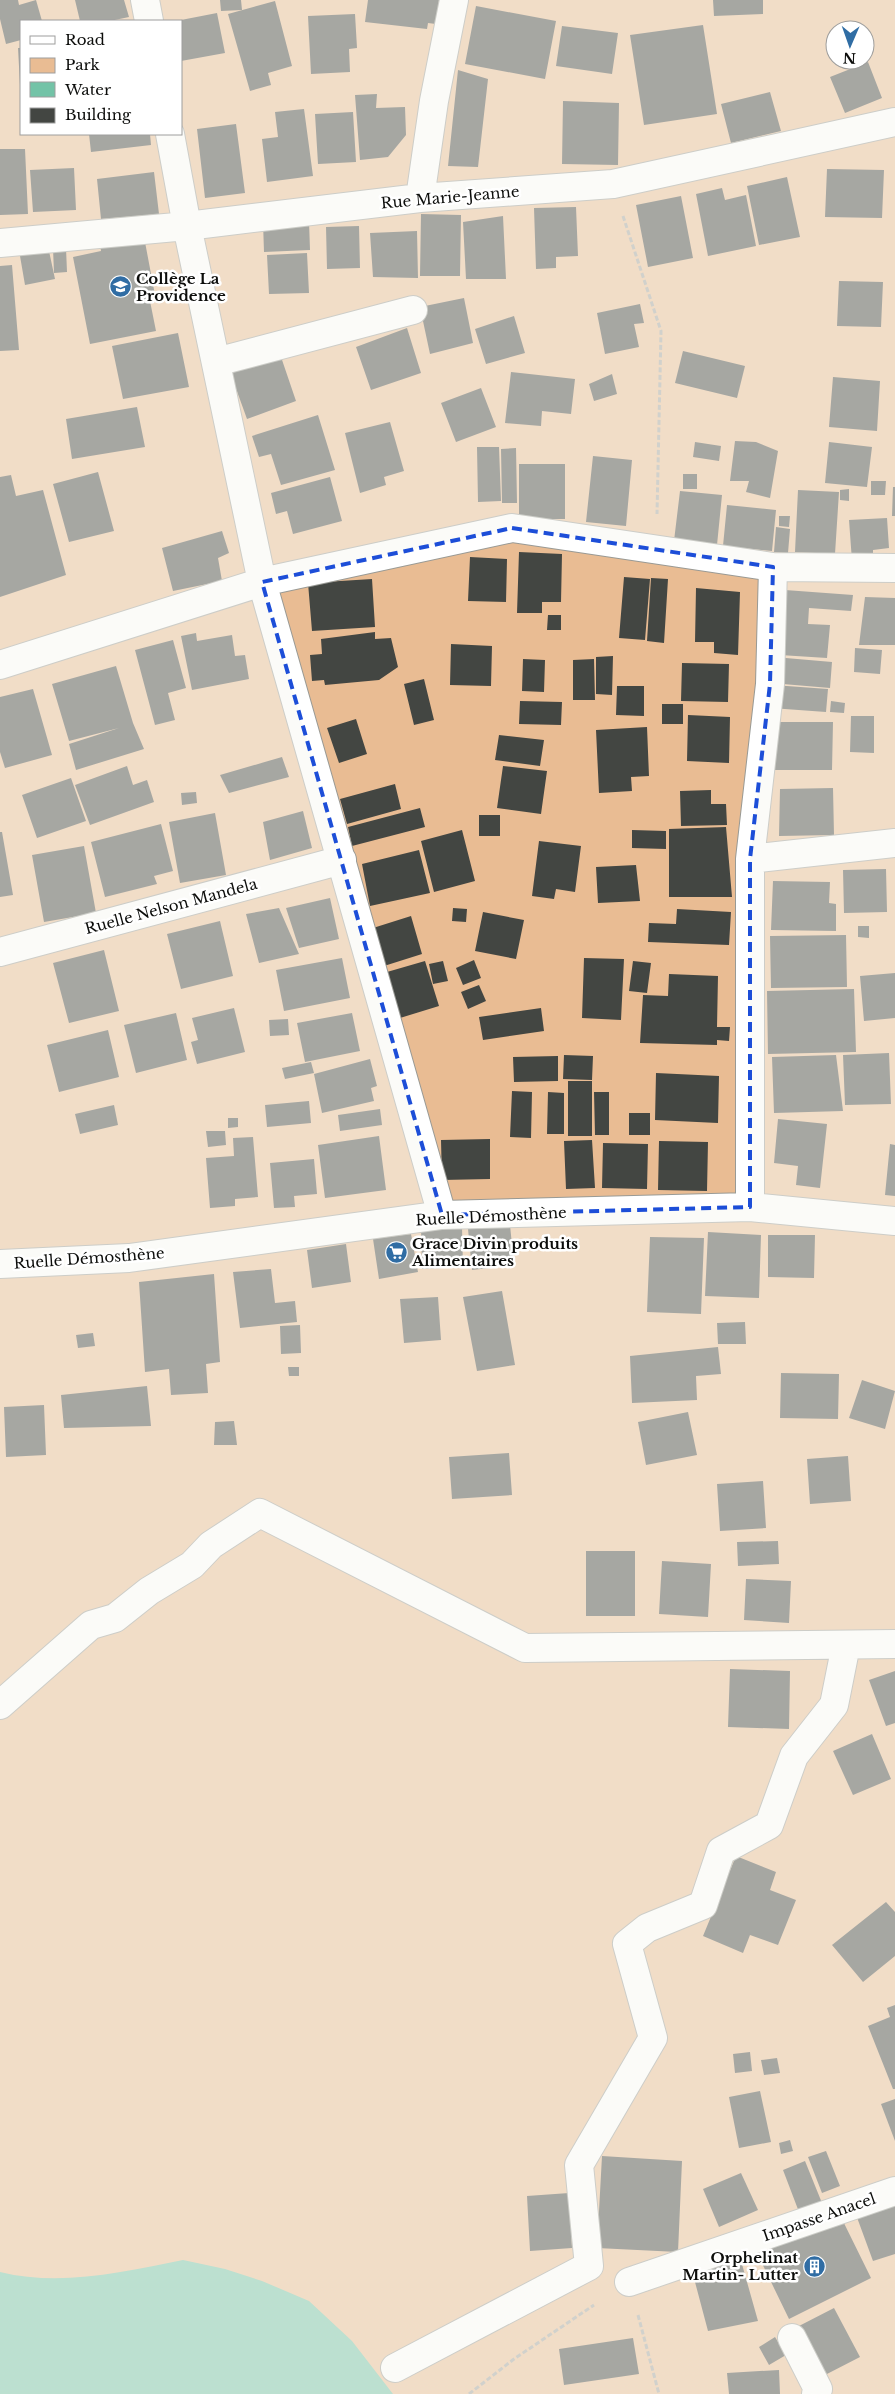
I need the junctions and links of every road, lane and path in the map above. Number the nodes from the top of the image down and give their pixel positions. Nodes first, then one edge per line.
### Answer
1 (145, 0) edge
2 (454, 0) edge
3 (149, 20) edge
4 (895, 122) edge
5 (170, 135) edge
6 (613, 184) junction
7 (420, 198) junction
8 (187, 226) junction
9 (0, 242) edge
10 (413, 310) dead end
11 (216, 362) junction
12 (656, 550) junction
13 (773, 567) junction
14 (895, 568) edge
15 (262, 582) junction
16 (0, 665) edge
17 (895, 843) edge
18 (750, 859) junction
19 (342, 860) junction
20 (0, 952) edge
21 (750, 1207) junction
22 (442, 1215) junction
23 (895, 1221) edge
24 (0, 1264) edge
25 (895, 1644) edge
26 (846, 1645) junction
27 (0, 1704) edge
28 (895, 2191) edge
29 (630, 2282) junction
30 (792, 2338) dead end
31 (395, 2368) dead end
32 (470, 2394) edge
33 (659, 2394) edge
34 (816, 2394) edge

1 - 3 street
2 - 7 street
4 - 6 street, Rue Marie-Jeanne
5 - 8 street
6 - 7 street, Rue Marie-Jeanne
6 - 12 path
7 - 8 street, Rue Marie-Jeanne
8 - 9 street, Rue Marie-Jeanne
8 - 11 street
10 - 11 street
11 - 15 street
12 - 13 street
12 - 15 street
13 - 14 street
13 - 18 street
15 - 16 street
15 - 19 street
17 - 18 street
18 - 21 street
19 - 20 street, Ruelle Nelson Mandela
19 - 22 street
21 - 22 street, Ruelle Démosthène
21 - 23 street, Ruelle Démosthène
22 - 24 street, Ruelle Démosthène
25 - 26 street
26 - 27 street
26 - 31 street
28 - 29 street, Impasse Anacel
29 - 32 path
29 - 33 path
30 - 34 street

